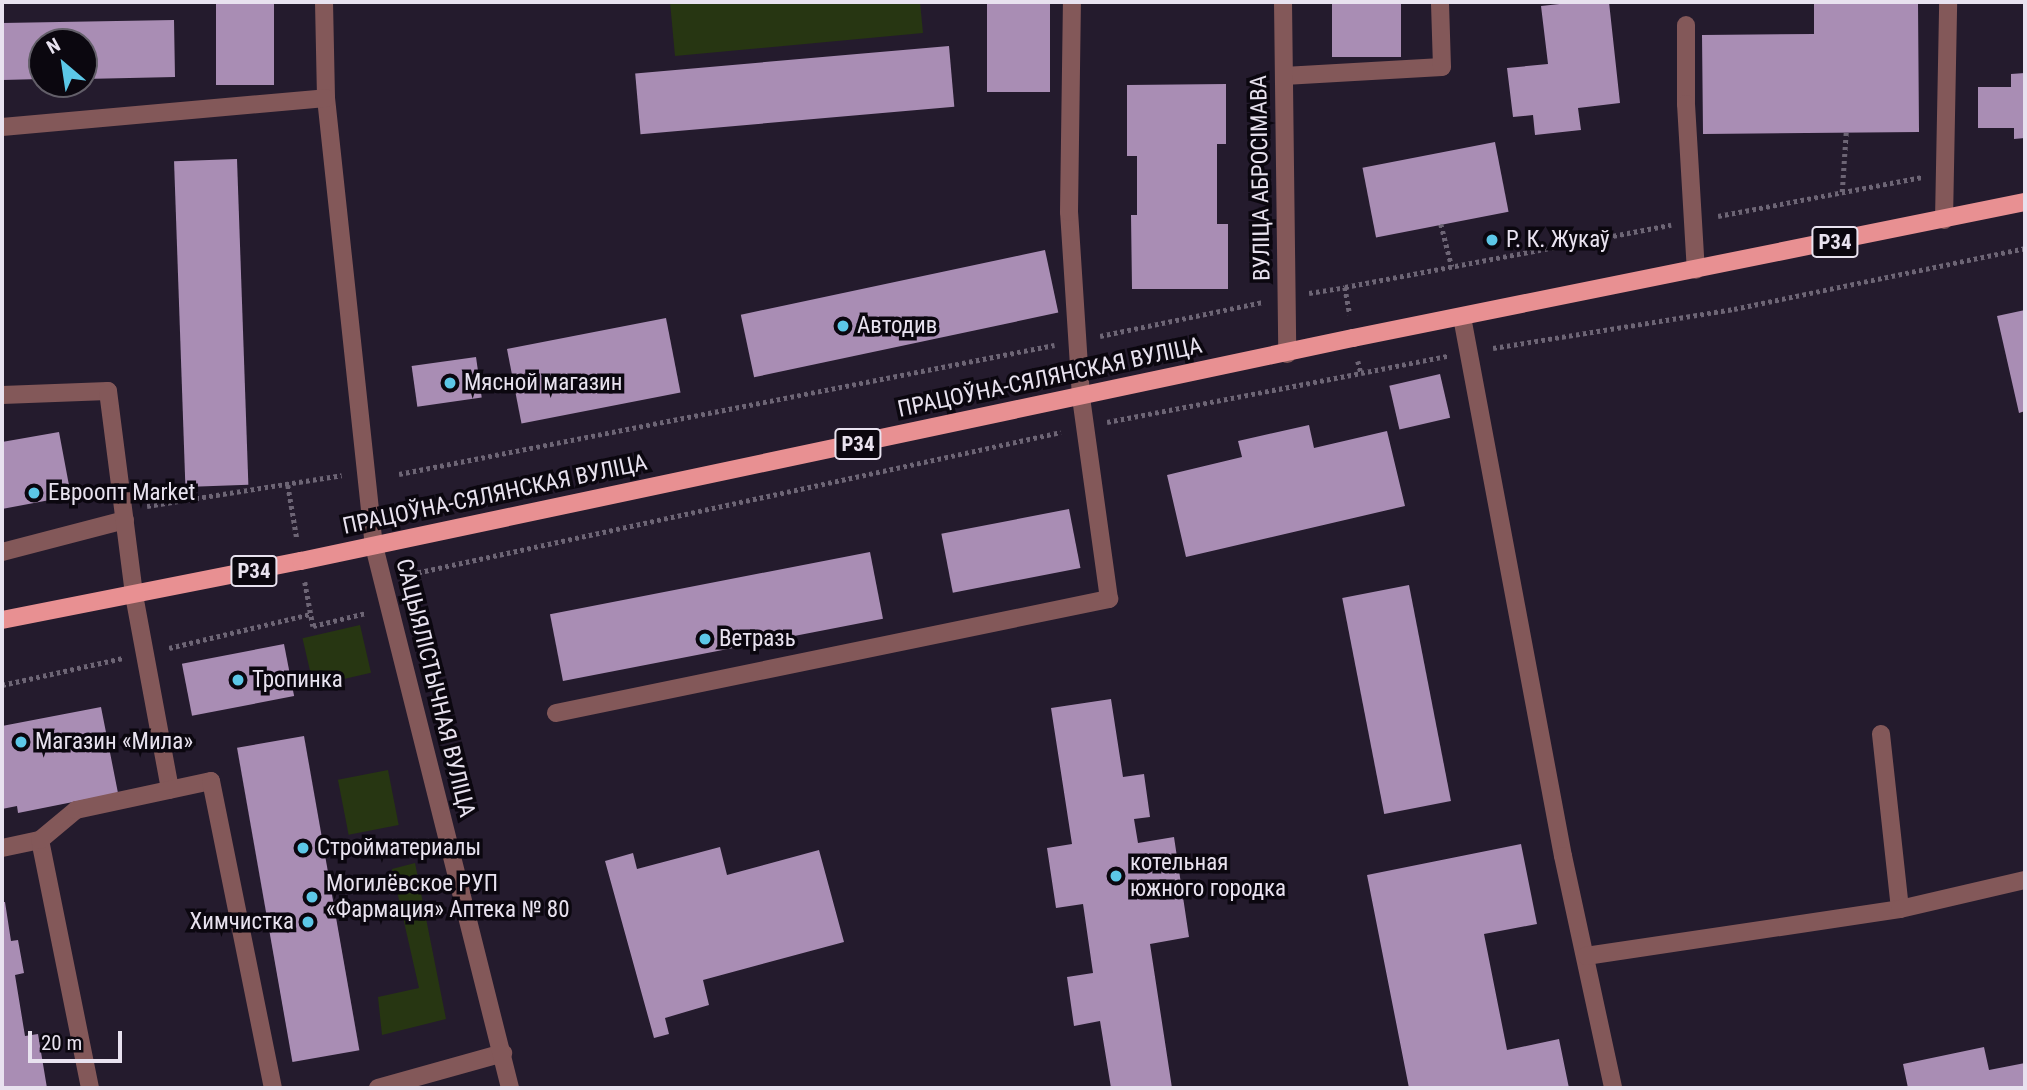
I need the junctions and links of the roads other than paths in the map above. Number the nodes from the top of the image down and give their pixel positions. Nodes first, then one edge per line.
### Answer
1 (324, 2) edge
2 (1072, 2) edge
3 (1283, 2) edge
4 (1440, 2) edge
5 (1948, 2) edge
6 (1686, 25) dead end
7 (1284, 76) junction
8 (326, 98) junction
9 (2, 127) edge
10 (2025, 202) edge
11 (1944, 220) junction
12 (1696, 270) junction
13 (1462, 317) junction
14 (1287, 354) junction
15 (2, 395) edge
16 (1080, 397) junction
17 (124, 515) junction
18 (374, 546) junction
19 (2, 552) edge
20 (134, 595) junction
21 (2, 620) edge
22 (556, 713) dead end
23 (1881, 734) dead end
24 (170, 790) junction
25 (40, 840) junction
26 (2, 848) edge
27 (2025, 880) edge
28 (1900, 909) junction
29 (1586, 956) junction
30 (503, 1053) junction
31 (90, 1088) edge
32 (273, 1088) edge
33 (378, 1088) edge
34 (510, 1088) edge
35 (1613, 1088) edge

1 - 8 street, САЦЫЯЛІСТЫЧНАЯ ВУЛІЦА
2 - 16 street
3 - 7 street, ВУЛІЦА АБРОСІМАВА
4 - 7 street
5 - 11 street
6 - 12 street
7 - 14 street, ВУЛІЦА АБРОСІМАВА
8 - 9 street
8 - 18 street, САЦЫЯЛІСТЫЧНАЯ ВУЛІЦА
10 - 11 main road, ПРАЦОЎНА-СЯЛЯНСКАЯ ВУЛІЦА / Р34
11 - 12 main road, ПРАЦОЎНА-СЯЛЯНСКАЯ ВУЛІЦА / Р34
12 - 13 main road, ПРАЦОЎНА-СЯЛЯНСКАЯ ВУЛІЦА / Р34
13 - 14 main road, ПРАЦОЎНА-СЯЛЯНСКАЯ ВУЛІЦА / Р34
13 - 29 street
14 - 16 main road, ПРАЦОЎНА-СЯЛЯНСКАЯ ВУЛІЦА / Р34
15 - 17 street
16 - 18 main road, ПРАЦОЎНА-СЯЛЯНСКАЯ ВУЛІЦА / Р34
16 - 22 street
17 - 19 street
17 - 20 street
18 - 20 main road, ПРАЦОЎНА-СЯЛЯНСКАЯ ВУЛІЦА / Р34
18 - 30 street, САЦЫЯЛІСТЫЧНАЯ ВУЛІЦА
20 - 21 main road, ПРАЦОЎНА-СЯЛЯНСКАЯ ВУЛІЦА / Р34
20 - 24 street
23 - 28 street
24 - 25 street
24 - 32 street
25 - 26 street
25 - 31 street
27 - 28 street
28 - 29 street
29 - 35 street
30 - 33 street
30 - 34 street, САЦЫЯЛІСТЫЧНАЯ ВУЛІЦА

